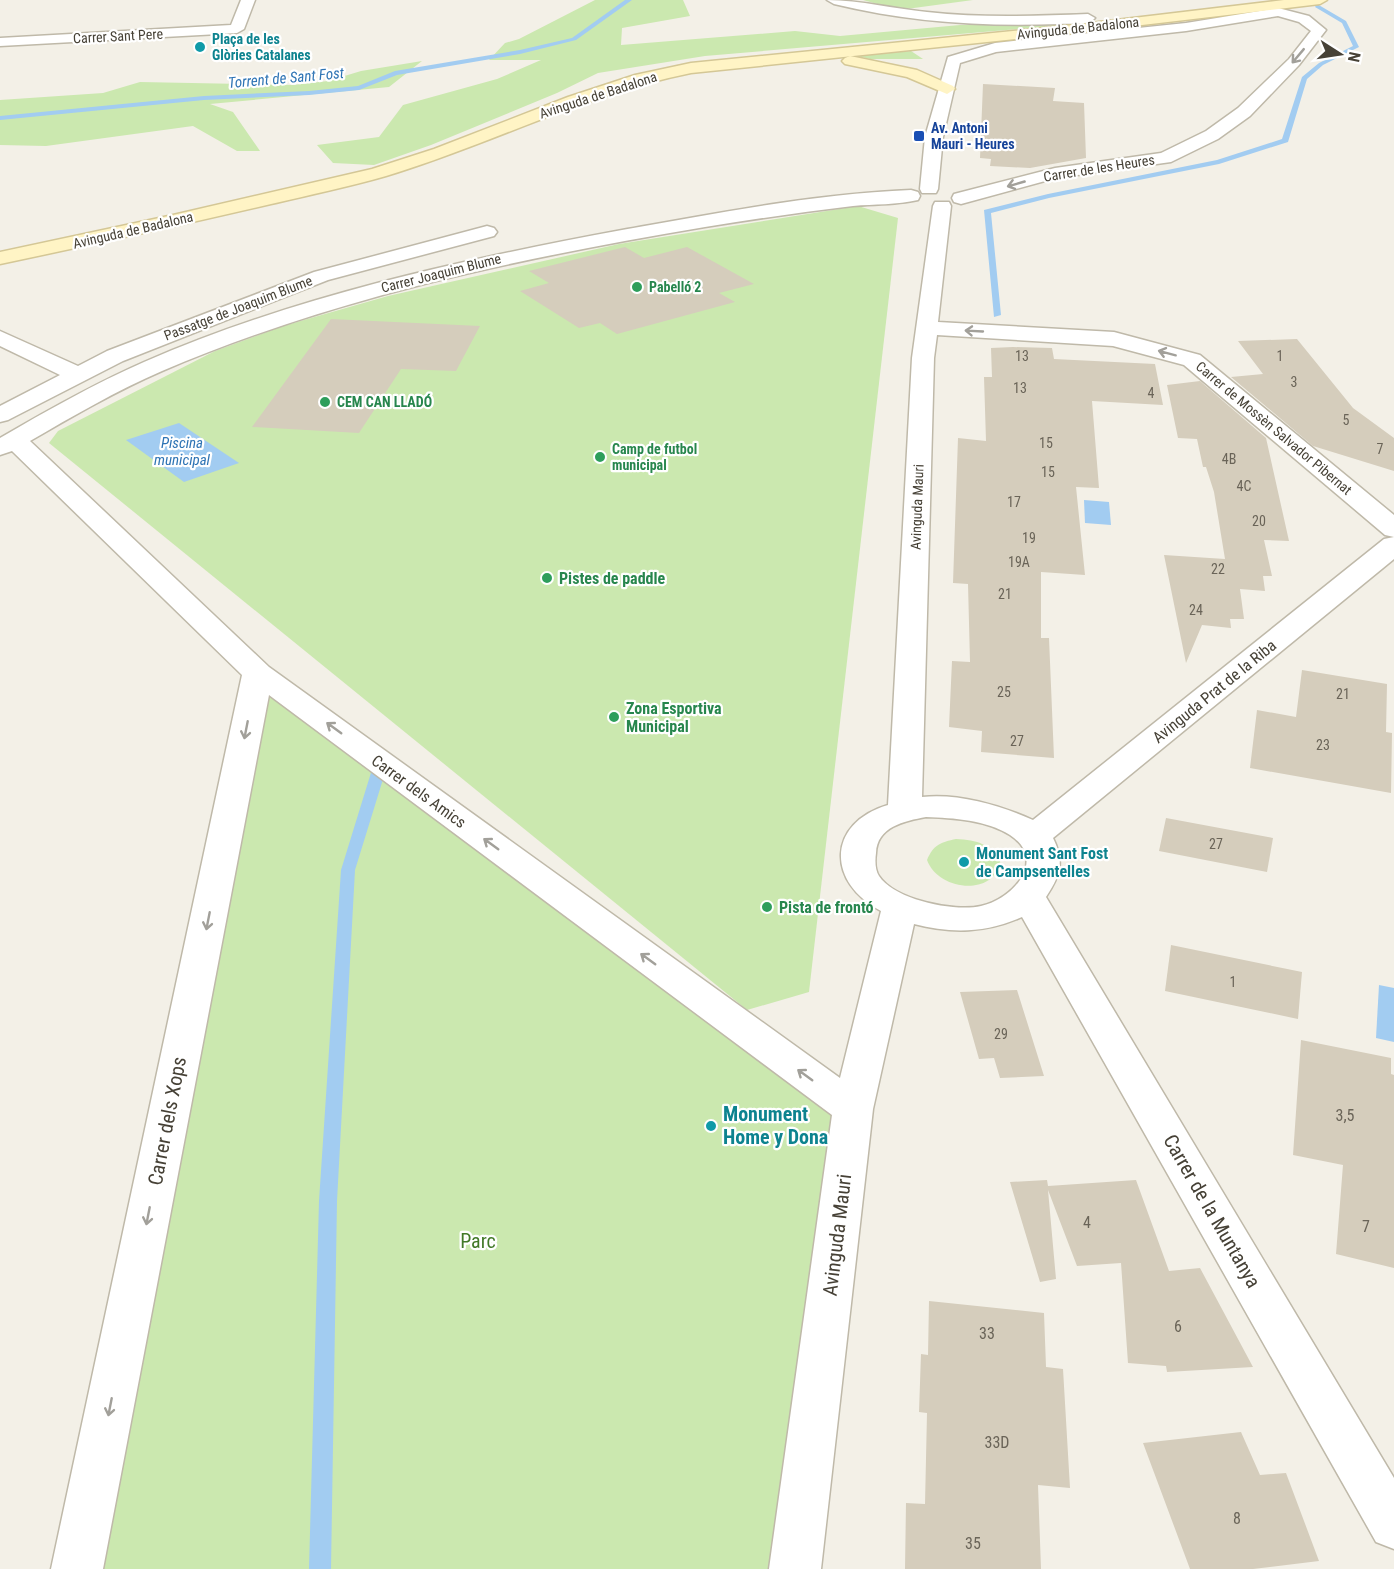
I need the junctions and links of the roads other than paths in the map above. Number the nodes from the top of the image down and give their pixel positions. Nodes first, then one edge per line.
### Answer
1 (248, 0) edge
2 (834, 0) edge
3 (1320, 0) edge
4 (1250, 7) junction
5 (1017, 35) junction
6 (0, 42) edge
7 (933, 43) junction
8 (910, 45) junction
9 (995, 48) junction
10 (813, 54) junction
11 (941, 61) junction
12 (866, 64) junction
13 (947, 89) junction
14 (505, 145) dead end
15 (440, 153) junction
16 (936, 197) junction
17 (487, 232) dead end
18 (0, 258) edge
19 (929, 328) junction
20 (0, 338) edge
21 (78, 375) junction
22 (5, 434) edge
23 (1394, 529) edge
24 (1394, 545) edge
25 (258, 673) junction
26 (905, 810) junction
27 (1034, 836) junction
28 (1029, 898) junction
29 (900, 906) junction
30 (853, 1109) junction
31 (1394, 1525) edge
32 (77, 1569) edge
33 (795, 1569) edge

1 - 6 street, Carrer Sant Pere
2 - 4 street
3 - 4 street, Avinguda de Badalona
4 - 5 street, Avinguda de Badalona
5 - 7 street, Avinguda de Badalona
5 - 9 street
7 - 8 street, Avinguda de Badalona
7 - 11 street
8 - 10 street, Avinguda de Badalona
8 - 11 street
9 - 11 street, Carrer de les Heures
9 -> 16 street, Carrer de les Heures
10 - 12 street
10 - 15 street, Avinguda de Badalona
11 - 12 street
11 - 13 street, Avinguda Mauri
11 - 13 street
12 - 13 street
13 - 16 street, Avinguda Mauri
14 - 15 street
15 - 18 street, Avinguda de Badalona
16 - 19 street, Avinguda Mauri
16 - 22 street, Carrer Joaquim Blume
17 - 21 street, Passatge de Joaquim Blume
23 -> 19 street, Carrer de Mossèn Salvador Pibernat
19 - 26 street, Avinguda Mauri
20 - 21 street
21 - 22 street, Passatge de Joaquim Blume
22 - 25 street, Carrer dels Amics
24 - 27 street, Avinguda Prat de la Riba
30 -> 25 street, Carrer dels Amics
25 -> 32 street, Carrer dels Xops
26 - 27 street
26 - 29 street
27 - 28 street
28 - 29 street
28 - 31 street, Carrer de la Muntanya
29 - 30 street, Avinguda Mauri
30 - 33 street, Avinguda Mauri

